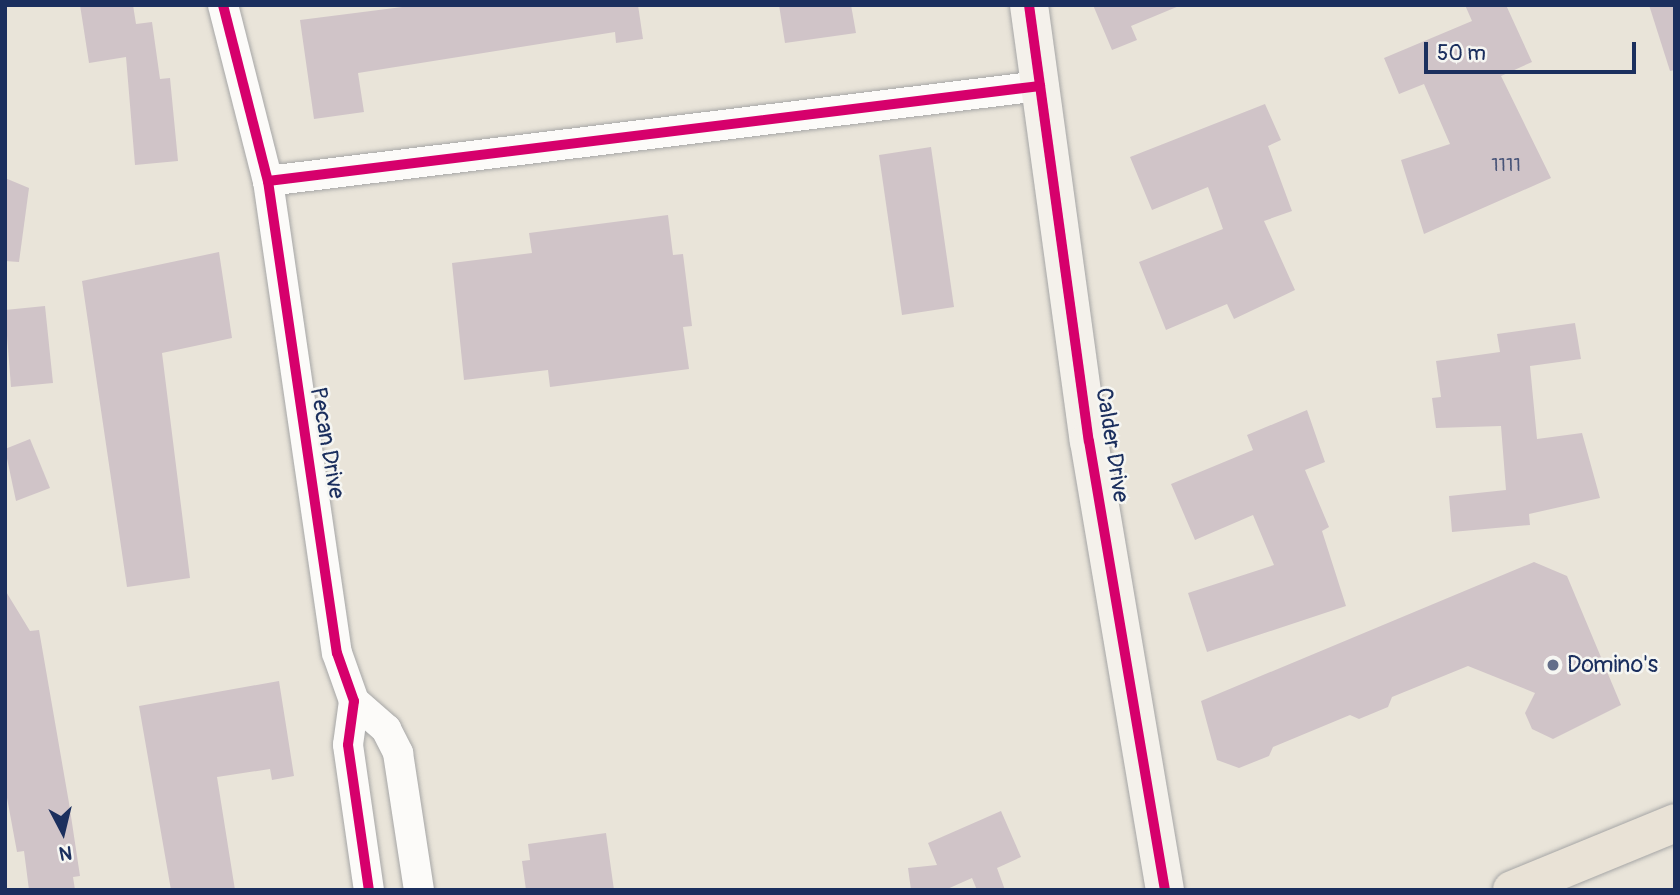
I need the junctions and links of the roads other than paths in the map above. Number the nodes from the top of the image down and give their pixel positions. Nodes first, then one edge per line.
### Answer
1 (223, 5) edge
2 (1029, 5) edge
3 (1040, 86) junction
4 (268, 181) junction
5 (354, 701) junction
6 (1675, 823) edge
7 (369, 890) edge
8 (419, 890) edge
9 (1165, 890) edge
10 (1512, 890) edge

1 - 4 street, Pecan Drive
2 - 3 street, Calder Drive
3 - 4 street
3 - 9 street, Calder Drive
4 - 5 street, Pecan Drive
5 - 7 street, Pecan Drive
5 - 8 street, Pecan Drive
6 - 10 main road

